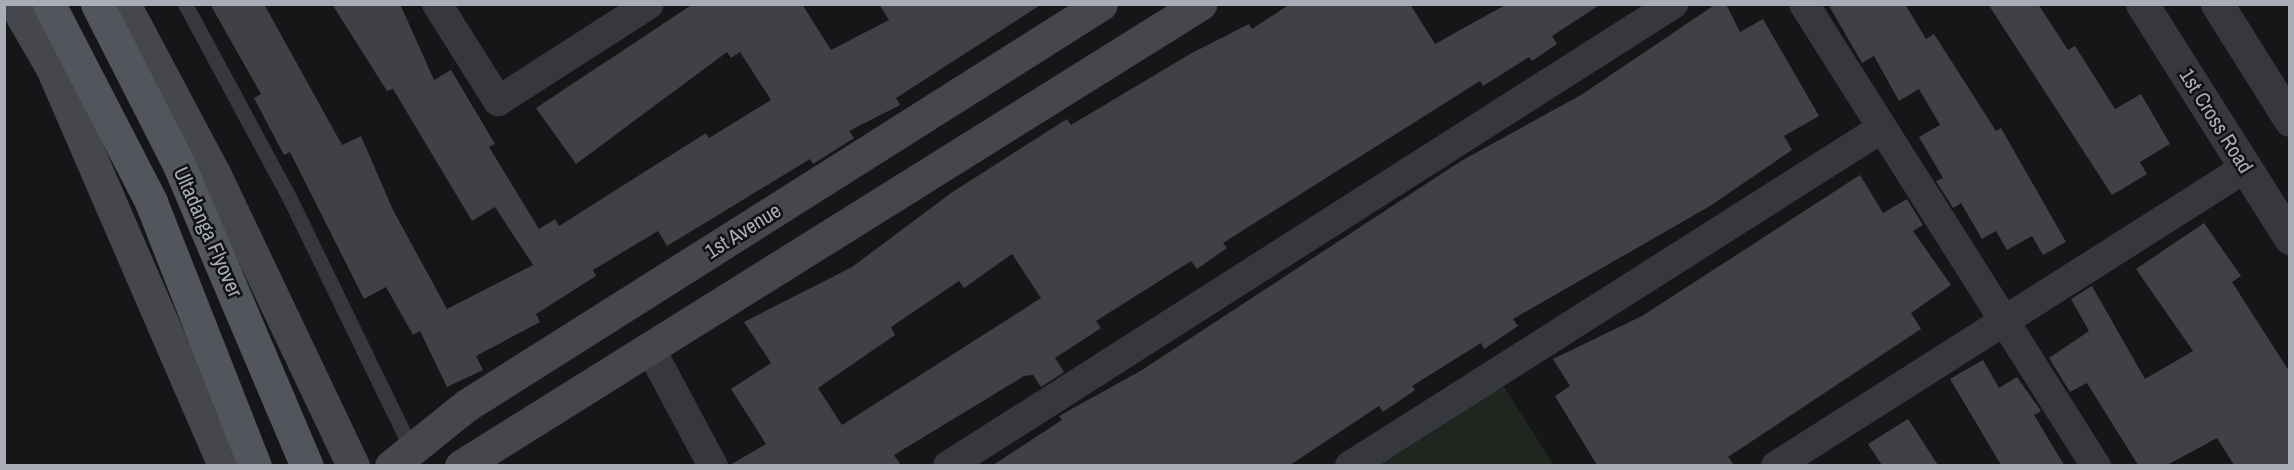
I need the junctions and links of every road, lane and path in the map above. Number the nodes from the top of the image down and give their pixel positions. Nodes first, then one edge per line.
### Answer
1 (15, 4) edge
2 (49, 4) edge
3 (97, 4) edge
4 (124, 4) edge
5 (185, 4) edge
6 (437, 4) edge
7 (649, 4) edge
8 (1101, 4) edge
9 (1200, 4) edge
10 (1672, 4) edge
11 (1804, 4) edge
12 (2142, 4) edge
13 (2217, 4) edge
14 (2289, 120) edge
15 (1882, 128) junction
16 (2245, 168) junction
17 (2289, 238) edge
18 (2004, 321) junction
19 (651, 350) junction
20 (1815, 455) edge
21 (401, 457) edge
22 (224, 465) edge
23 (255, 465) edge
24 (308, 465) edge
25 (353, 465) edge
26 (461, 465) edge
27 (713, 465) edge
28 (948, 465) edge
29 (1350, 465) edge
30 (1776, 465) edge
31 (2096, 465) edge

1 - 22 main road
2 - 23 main road, Ultadanga Flyover
3 - 24 main road, Ultadanga Flyover
4 - 25 main road
5 - 21 lane
6 - 7 street
8 - 21 main road, 1st Avenue
9 - 19 main road
10 - 28 street
11 - 15 street
12 - 16 street, 1st Cross Road
13 - 14 street
15 - 18 street
15 - 29 street
16 - 17 street, 1st Cross Road
16 - 18 street
18 - 20 street
18 - 31 street
19 - 26 main road
19 - 27 street
20 - 30 street

